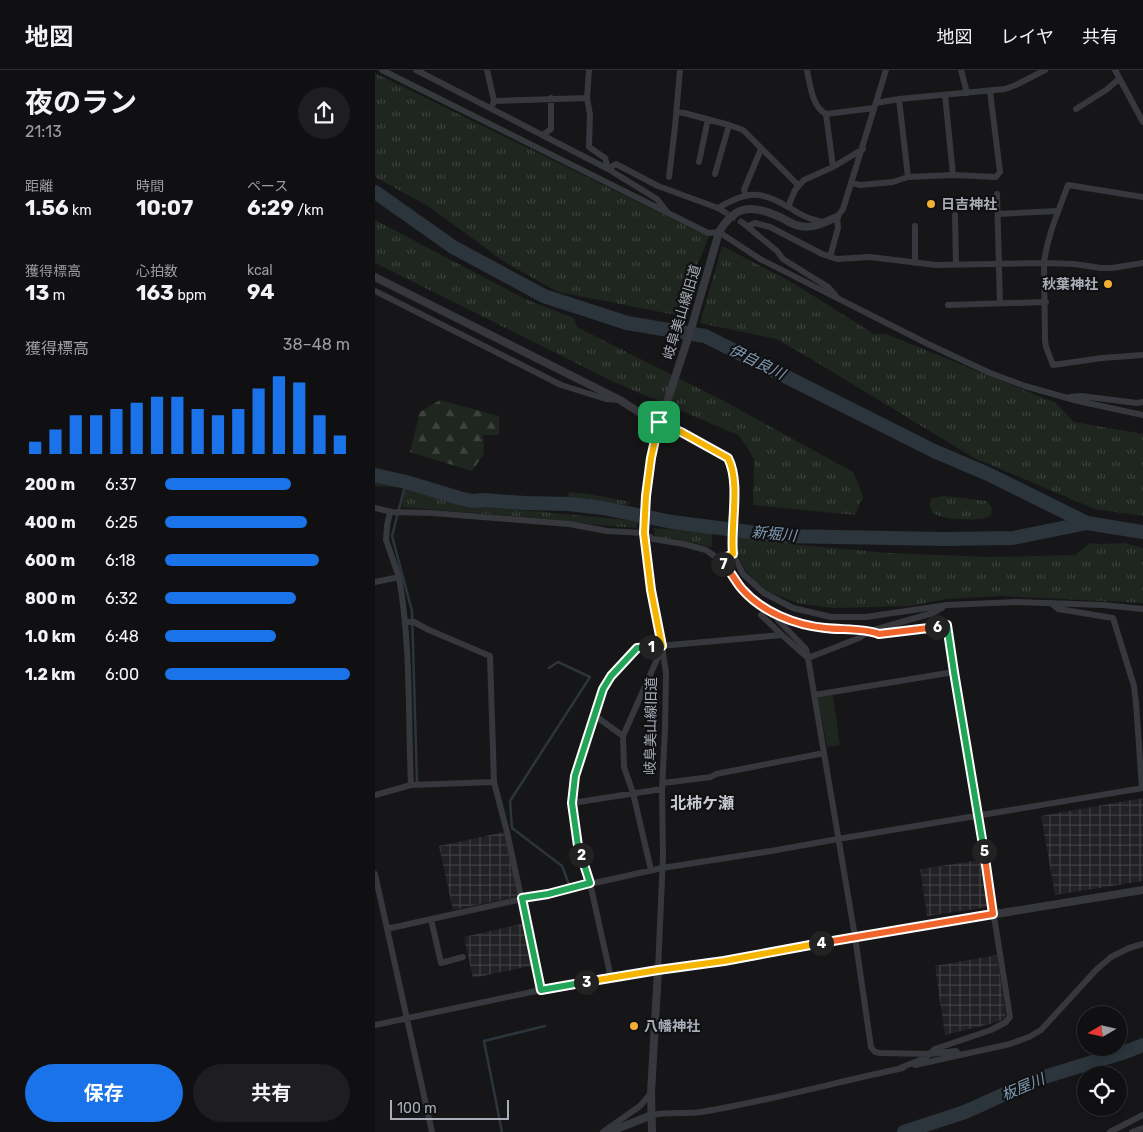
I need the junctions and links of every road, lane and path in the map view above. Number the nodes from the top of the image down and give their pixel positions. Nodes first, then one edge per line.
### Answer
1 (382, 70) edge
2 (415, 70) edge
3 (487, 70) edge
4 (589, 70) edge
5 (681, 70) edge
6 (807, 70) edge
7 (886, 70) edge
8 (961, 70) edge
9 (1045, 70) edge
10 (1115, 70) edge
11 (1119, 79) junction
12 (990, 91) junction
13 (967, 93) junction
14 (945, 95) junction
15 (551, 98) junction
16 (587, 98) junction
17 (899, 99) junction
18 (493, 101) junction
19 (875, 106) junction
20 (1076, 109) dead end
21 (492, 110) junction
22 (676, 112) junction
23 (826, 114) junction
24 (708, 119) junction
25 (1143, 122) edge
26 (729, 125) junction
27 (543, 136) junction
28 (863, 148) junction
29 (761, 149) junction
30 (699, 162) dead end
31 (833, 167) junction
32 (608, 168) junction
33 (715, 174) dead end
34 (953, 175) junction
35 (669, 177) dead end
36 (908, 177) junction
37 (852, 183) junction
38 (798, 185) junction
39 (997, 194) dead end
40 (746, 195) junction
41 (1143, 197) edge
42 (789, 207) junction
43 (1058, 211) junction
44 (668, 214) junction
45 (998, 214) junction
46 (955, 215) dead end
47 (837, 216) junction
48 (825, 223) junction
49 (915, 226) dead end
50 (719, 232) junction
51 (830, 256) junction
52 (915, 263) junction
53 (1044, 263) junction
54 (1143, 263) edge
55 (999, 264) junction
56 (956, 265) junction
57 (375, 276) edge
58 (375, 291) edge
59 (838, 299) junction
60 (1045, 302) junction
61 (1000, 304) junction
62 (948, 305) dead end
63 (1143, 355) edge
64 (1064, 397) junction
65 (620, 400) junction
66 (1143, 402) edge
67 (1143, 415) edge
68 (659, 422) junction
69 (375, 508) edge
70 (390, 512) junction
71 (644, 530) junction
72 (733, 554) junction
73 (720, 560) junction
74 (399, 577) junction
75 (375, 582) edge
76 (1051, 603) junction
77 (947, 605) junction
78 (1143, 610) edge
79 (761, 615) dead end
80 (777, 615) junction
81 (406, 622) junction
82 (870, 631) junction
83 (782, 635) junction
84 (662, 646) junction
85 (808, 658) junction
86 (954, 672) junction
87 (814, 695) junction
88 (1140, 703) edge
89 (594, 715) junction
90 (623, 736) junction
91 (824, 752) junction
92 (494, 782) junction
93 (411, 785) junction
94 (662, 786) junction
95 (1143, 788) edge
96 (633, 793) junction
97 (375, 795) edge
98 (572, 803) junction
99 (978, 815) junction
100 (838, 839) junction
101 (662, 868) junction
102 (651, 870) junction
103 (375, 874) edge
104 (590, 883) junction
105 (1143, 890) edge
106 (522, 898) junction
107 (993, 914) junction
108 (431, 919) junction
109 (387, 927) junction
110 (855, 937) junction
111 (1143, 944) edge
112 (463, 957) dead end
113 (658, 970) junction
114 (611, 978) junction
115 (541, 990) junction
116 (407, 1018) junction
117 (375, 1025) edge
118 (930, 1054) junction
119 (961, 1055) junction
120 (901, 1068) junction
121 (651, 1093) junction
122 (652, 1115) junction
123 (1143, 1116) edge
124 (1143, 1128) edge
125 (652, 1129) edge
126 (432, 1132) edge
127 (603, 1132) edge
128 (609, 1132) edge
129 (1110, 1132) edge
130 (1132, 1132) edge

1 - 44 street
2 - 21 street
3 - 18 street
4 - 16 street
5 - 22 street
6 - 23 street
7 - 19 street
8 - 13 street
9 - 12 street
10 - 11 street
11 - 20 street
11 - 25 street
12 - 13 street
12 - 34 street
13 - 14 street
14 - 17 street
14 - 34 street
15 - 16 street
15 - 18 street
15 - 27 street
16 - 32 street
17 - 19 street
17 - 36 street
18 - 21 street
19 - 23 street
19 - 28 street
21 - 27 street
22 - 24 street
22 - 35 street
23 - 31 street
24 - 26 street
24 - 30 street
26 - 29 street
26 - 33 street
27 - 32 street
28 - 31 street
28 - 37 street
29 - 38 street
29 - 40 street
31 - 38 street
32 - 40 street
32 - 44 street
34 - 36 street
36 - 37 street
37 - 47 street
38 - 42 street
39 - 45 street
40 - 42 street
41 - 43 street
42 - 48 street
43 - 45 street
43 - 53 street
44 - 50 street
45 - 55 street
46 - 56 street
47 - 48 street, 岐阜美山線旧道
47 - 51 street
48 - 50 street, 岐阜美山線旧道
49 - 52 street
50 - 59 street
50 - 68 street, 岐阜美山線旧道
51 - 52 street
51 - 59 street
52 - 56 street
53 - 54 street
53 - 55 street
53 - 60 street
55 - 56 street
55 - 61 street
57 - 65 street
58 - 65 street
59 - 64 street
60 - 61 street
60 - 63 street
61 - 62 street
64 - 66 street
64 - 67 street
65 - 68 street
68 - 71 street, 岐阜美山線旧道
68 - 72 street
69 - 70 street
70 - 71 street
70 - 74 street
71 - 73 street
71 - 84 street, 岐阜美山線旧道
72 - 73 street
72 - 77 street
73 - 80 street
74 - 75 street
74 - 81 street
76 - 77 street
76 - 78 street
76 - 88 street
77 - 82 street
79 - 83 street
80 - 82 street
80 - 85 street
81 - 92 street
81 - 93 street
82 - 85 street
82 - 86 street
83 - 84 street
83 - 85 street
84 - 89 street
84 - 90 street
84 - 94 street, 岐阜美山線旧道
85 - 87 street
86 - 87 street
86 - 99 street
87 - 91 street
88 - 95 street
89 - 90 street
89 - 98 street
90 - 96 street
91 - 94 street
91 - 100 street
92 - 93 street
92 - 106 street
93 - 97 street
94 - 96 street
94 - 101 street, 岐阜美山線旧道
95 - 99 street
96 - 98 street
96 - 102 street
98 - 104 street
99 - 100 street
99 - 107 street
100 - 101 street
100 - 110 street
101 - 102 street
101 - 113 street, 岐阜美山線旧道
102 - 104 street
103 - 109 street
104 - 106 street
104 - 114 street
105 - 107 street
106 - 108 street
106 - 115 street
107 - 110 street
107 - 118 street
108 - 109 street
108 - 112 street
109 - 116 street
110 - 113 street
110 - 118 street
111 - 119 street
113 - 114 street
113 - 121 street, 岐阜美山線旧道
114 - 115 street
115 - 116 street
116 - 117 street
116 - 126 street
118 - 119 street
118 - 120 street
119 - 120 street
120 - 122 street
121 - 122 street, 岐阜美山線旧道
121 - 127 street
122 - 125 street, 岐阜美山線旧道
122 - 128 street
123 - 129 street
124 - 130 street

